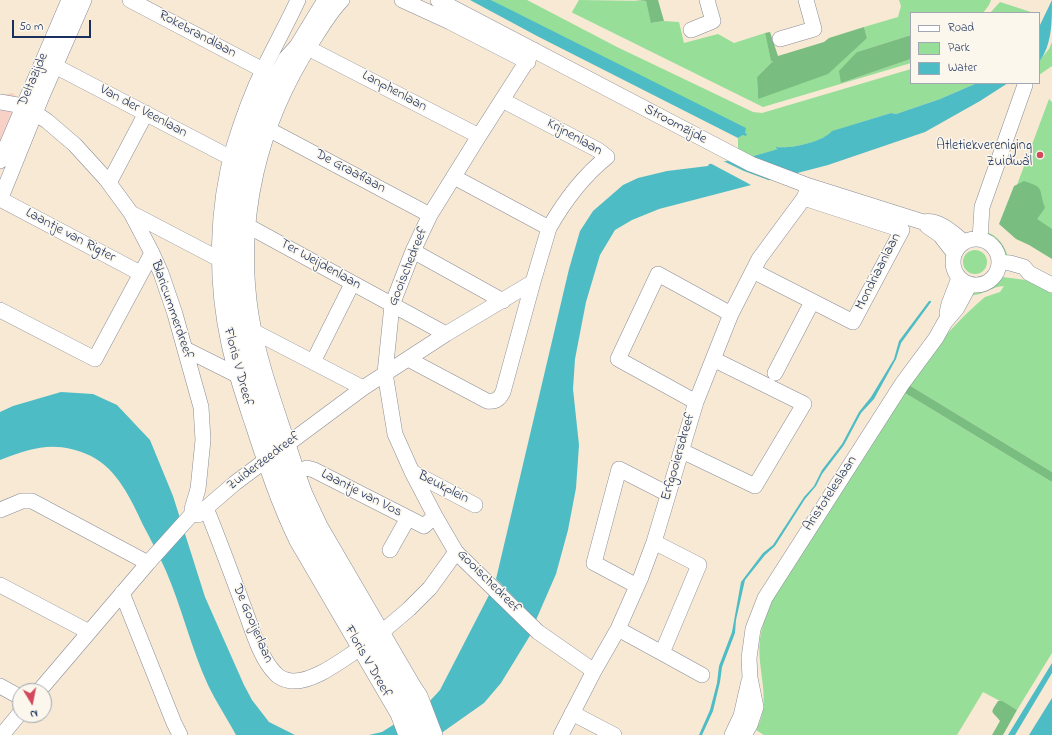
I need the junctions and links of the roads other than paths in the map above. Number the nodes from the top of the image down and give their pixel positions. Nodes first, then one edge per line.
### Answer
1 (69, 0) edge
2 (84, 0) edge
3 (130, 0) edge
4 (298, 0) edge
5 (314, 0) edge
6 (324, 0) edge
7 (342, 0) edge
8 (402, 0) edge
9 (438, 0) edge
10 (707, 0) edge
11 (806, 0) edge
12 (691, 30) dead end
13 (780, 40) dead end
14 (308, 48) junction
15 (531, 56) junction
16 (286, 58) junction
17 (55, 66) junction
18 (263, 70) junction
19 (1026, 85) dead end
20 (502, 100) junction
21 (0, 102) edge
22 (29, 110) junction
23 (146, 113) junction
24 (268, 129) junction
25 (479, 136) junction
26 (231, 158) junction
27 (0, 161) edge
28 (454, 177) junction
29 (109, 183) junction
30 (807, 192) junction
31 (0, 199) edge
32 (131, 213) junction
33 (430, 215) junction
34 (248, 226) junction
35 (549, 228) junction
36 (980, 239) junction
37 (959, 247) junction
38 (413, 251) junction
39 (152, 253) junction
40 (219, 259) junction
41 (997, 268) junction
42 (753, 271) junction
43 (140, 273) junction
44 (964, 281) junction
45 (533, 282) junction
46 (1052, 285) edge
47 (349, 290) dead end
48 (503, 301) junction
49 (812, 302) junction
50 (392, 305) junction
51 (0, 310) edge
52 (731, 314) junction
53 (254, 332) junction
54 (446, 334) junction
55 (185, 349) junction
56 (408, 359) junction
57 (713, 359) junction
58 (313, 362) junction
59 (385, 373) junction
60 (775, 373) dead end
61 (237, 375) junction
62 (362, 388) junction
63 (696, 402) junction
64 (288, 443) junction
65 (682, 451) junction
66 (270, 457) junction
67 (297, 472) junction
68 (412, 472) junction
69 (668, 494) junction
70 (475, 505) dead end
71 (206, 508) junction
72 (0, 510) edge
73 (189, 516) junction
74 (435, 516) junction
75 (408, 518) junction
76 (654, 542) junction
77 (390, 550) dead end
78 (456, 552) junction
79 (151, 559) junction
80 (0, 585) edge
81 (637, 586) junction
82 (122, 593) junction
83 (618, 629) junction
84 (89, 632) junction
85 (382, 632) junction
86 (359, 649) junction
87 (662, 653) junction
88 (594, 672) junction
89 (702, 675) dead end
90 (46, 683) edge
91 (0, 686) edge
92 (12, 693) edge
93 (409, 706) junction
94 (572, 713) junction
95 (12, 723) edge
96 (741, 733) edge
97 (2, 735) edge
98 (180, 735) edge
99 (406, 735) edge
100 (421, 735) edge
101 (435, 735) edge
102 (561, 735) edge
103 (614, 735) edge

1 - 22 street, Deltazijde
2 - 17 street
3 - 18 street, Rokebrandlaan
4 - 18 street, Floris V Dreef
5 - 16 street, Floris V Dreef
6 - 16 street, Floris V Dreef
7 - 14 street
8 - 15 street, Stroomzijde
9 - 15 street, Stroomzijde
10 - 12 street
11 - 13 street
14 - 24 street, Floris V Dreef
14 - 25 street, Lanphenlaan
15 - 20 street, Gooischedreef
15 - 30 street, Stroomzijde
16 - 66 street, Floris V Dreef
17 - 22 street
17 - 23 street, Van der Veenlaan
18 - 26 street, Floris V Dreef
19 - 36 street
20 - 25 street, Gooischedreef
20 - 35 street, Krijnenlaan
21 - 22 street
22 - 27 street, Deltazijde
22 - 29 street, Blaricummerdreef
22 - 31 street
23 - 26 street, Van der Veenlaan
23 - 29 street
24 - 33 street, De Graaflaan
24 - 34 street, Floris V Dreef
25 - 28 street, Gooischedreef
26 - 40 street, Floris V Dreef
28 - 33 street, Gooischedreef
28 - 35 street
29 - 32 street, Blaricummerdreef
30 - 37 street, Stroomzijde
30 - 42 street, Erfgooiersdreef
30 - 49 street, Mondriaanlaan
31 - 43 street, Laantje van Rigter
32 - 39 street, Blaricummerdreef
32 - 40 street
33 - 38 street, Gooischedreef
34 - 50 street, Ter Weijdenlaan
34 - 53 street, Floris V Dreef
35 - 45 street, Krijnenlaan
36 - 37 street
36 - 41 street
37 - 44 street
38 - 48 street
38 - 50 street, Gooischedreef
39 - 43 street
39 - 55 street, Blaricummerdreef
40 - 61 street, Floris V Dreef
41 - 44 street
41 - 46 street
42 - 49 street, Mondriaanlaan
42 - 52 street, Erfgooiersdreef
43 - 51 street
44 - 96 street, Aristoteleslaan
45 - 48 street, Zuiderzeedreef
45 - 56 street, Krijnenlaan
47 - 58 street
48 - 54 street, Zuiderzeedreef
49 - 60 street
50 - 54 street, Ter Weijdenlaan
50 - 59 street, Gooischedreef
52 - 57 street, Erfgooiersdreef
52 - 63 street
53 - 58 street
53 - 64 street, Floris V Dreef
54 - 56 street, Zuiderzeedreef
55 - 61 street
55 - 73 street, Blaricummerdreef
56 - 59 street, Zuiderzeedreef
57 - 63 street, Erfgooiersdreef
57 - 65 street
58 - 62 street
59 - 62 street, Zuiderzeedreef
59 - 68 street, Gooischedreef
61 - 66 street, Floris V Dreef
62 - 64 street, Zuiderzeedreef
63 - 65 street, Erfgooiersdreef
64 - 66 street, Zuiderzeedreef
64 - 67 street
65 - 69 street, Erfgooiersdreef
66 - 71 street, Zuiderzeedreef
66 - 86 street, Floris V Dreef
66 - 93 street, Floris V Dreef
67 - 75 street, Laantje van Vos
67 - 85 street, Floris V Dreef
68 - 70 street, Beukplein
68 - 74 street, Gooischedreef
69 - 76 street, Erfgooiersdreef
69 - 81 street
71 - 73 street, Zuiderzeedreef
71 - 86 street, De Gooijerlaan
72 - 79 street
73 - 79 street, Zuiderzeedreef
74 - 75 street, Laantje van Vos
74 - 78 street, Gooischedreef
75 - 77 street, Laantje van Vos
76 - 81 street, Erfgooiersdreef
76 - 87 street
78 - 85 street
78 - 88 street, Gooischedreef
79 - 82 street, Zuiderzeedreef
80 - 84 street
81 - 83 street, Erfgooiersdreef
82 - 84 street, Zuiderzeedreef
82 - 98 street
83 - 87 street
83 - 88 street, Erfgooiersdreef
84 - 90 street, Zuiderzeedreef
85 - 93 street, Floris V Dreef
86 - 93 street, Floris V Dreef
87 - 89 street
88 - 94 street, Erfgooiersdreef
91 - 92 street
93 - 99 street
93 - 100 street, Floris V Dreef
93 - 101 street, Floris V Dreef
94 - 102 street, Erfgooiersdreef
94 - 103 street
95 - 97 street

